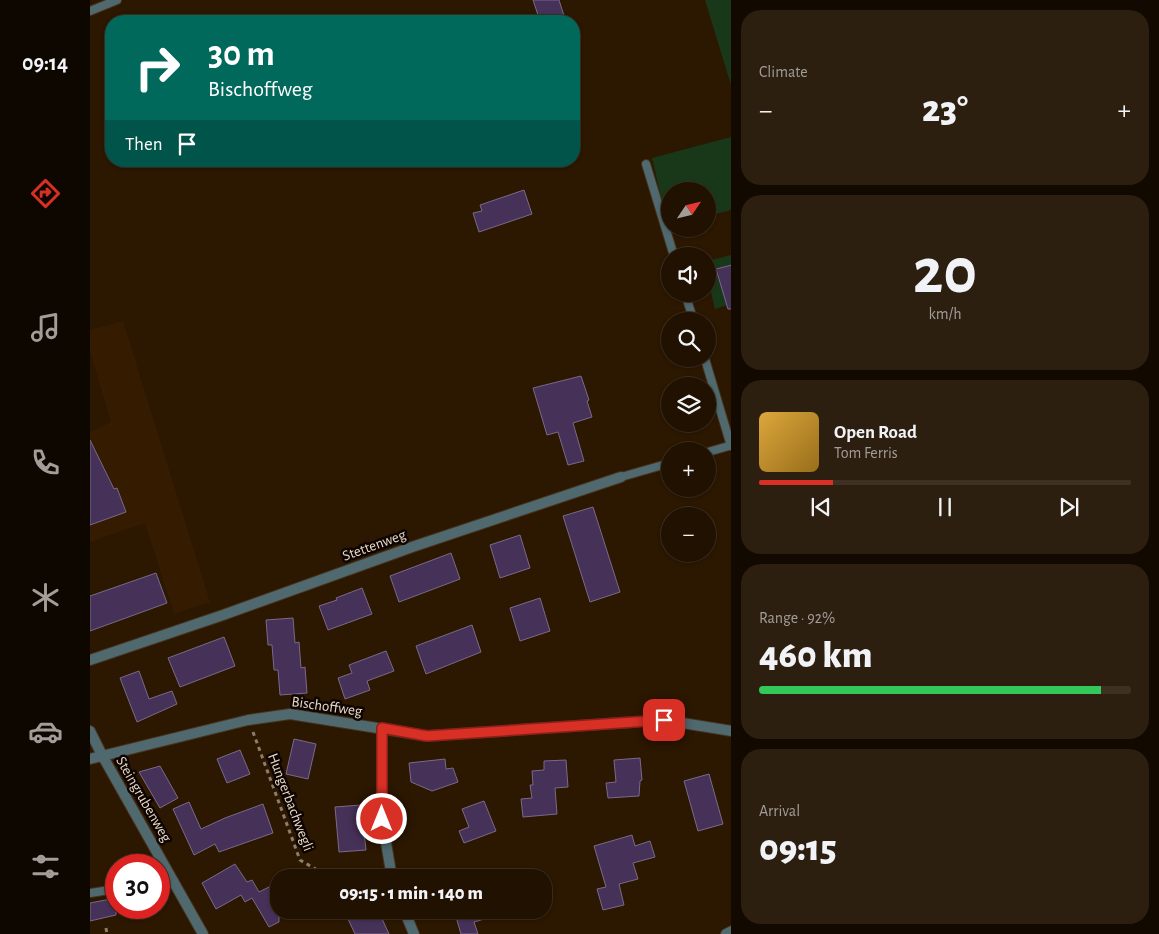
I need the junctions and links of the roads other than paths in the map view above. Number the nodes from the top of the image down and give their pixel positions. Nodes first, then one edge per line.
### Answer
1 (117, 0) edge
2 (90, 12) edge
3 (646, 164) dead end
4 (671, 247) edge
5 (707, 367) edge
6 (731, 445) edge
7 (716, 450) edge
8 (661, 466) edge
9 (621, 477) joint
10 (90, 660) edge
11 (382, 728) junction
12 (90, 731) edge
13 (731, 731) edge
14 (102, 756) junction
15 (90, 758) edge
16 (390, 869) edge
17 (174, 881) junction
18 (170, 882) edge
19 (105, 891) edge
20 (90, 893) edge
21 (408, 919) edge
22 (203, 934) edge
23 (414, 934) edge

1 - 2 lane
3 - 4 lane
5 - 6 lane
6 - 7 lane
8 - 9 lane, Stettenweg
9 - 10 street, Stettenweg
11 - 13 street, Bischoffweg
11 - 14 street, Bischoffweg
11 - 16 street
12 - 14 street, Steingrubenweg
14 - 15 street, Bischoffweg
14 - 17 street, Steingrubenweg
17 - 18 lane
17 - 22 street, Steingrubenweg
19 - 20 lane
21 - 23 street

